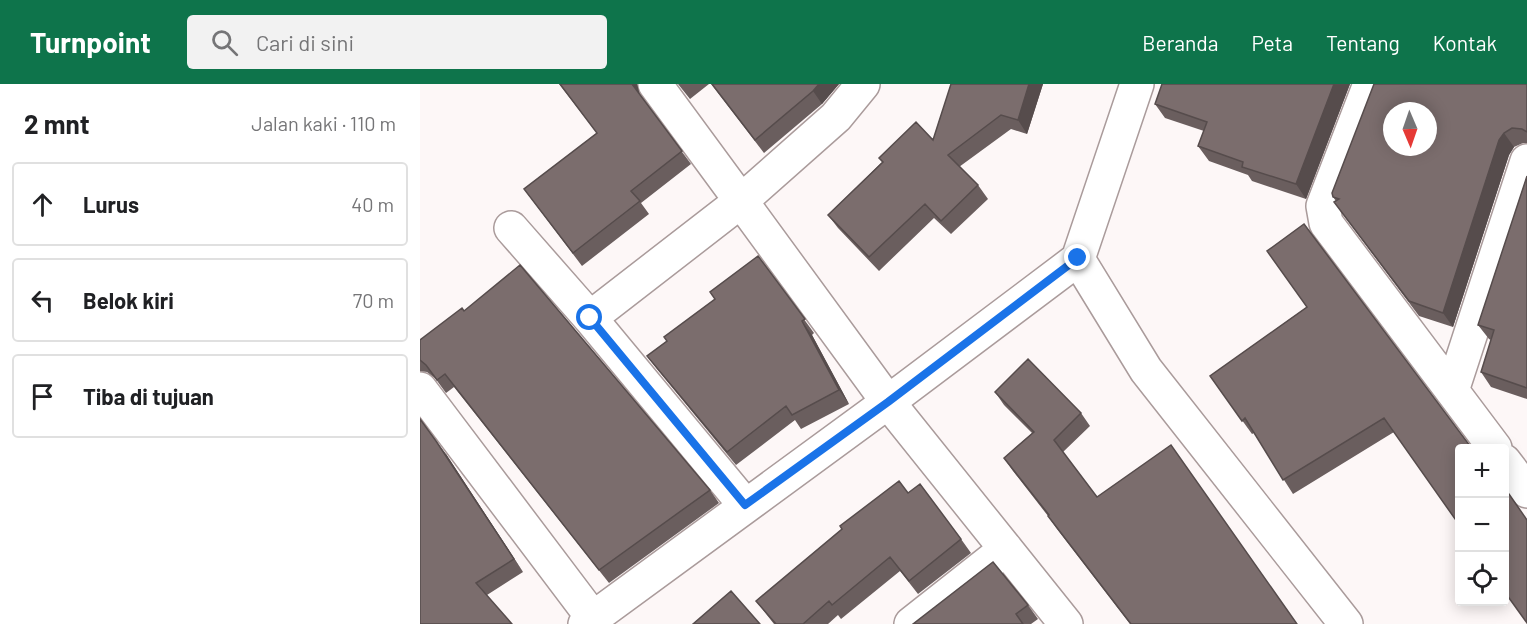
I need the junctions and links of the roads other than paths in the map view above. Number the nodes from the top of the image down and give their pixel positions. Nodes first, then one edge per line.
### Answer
1 (655, 84) edge
2 (863, 84) edge
3 (1137, 84) edge
4 (1370, 84) edge
5 (1527, 161) edge
6 (741, 201) junction
7 (511, 228) dead end
8 (1078, 258) junction
9 (590, 318) junction
10 (420, 389) edge
11 (1452, 391) junction
12 (888, 402) junction
13 (1492, 444) edge
14 (1509, 468) edge
15 (1527, 491) edge
16 (745, 505) junction
17 (1006, 549) junction
18 (589, 621) edge
19 (911, 624) edge
20 (1066, 624) edge
21 (1346, 624) edge

1 - 6 street
2 - 6 street
3 - 8 street
4 - 11 street
5 - 11 street
6 - 9 street
6 - 12 street
7 - 9 street
8 - 12 street
8 - 21 street
9 - 16 street
10 - 18 street
11 - 13 street
12 - 16 street
12 - 17 street
14 - 15 street
16 - 18 street
17 - 19 street
17 - 20 street

